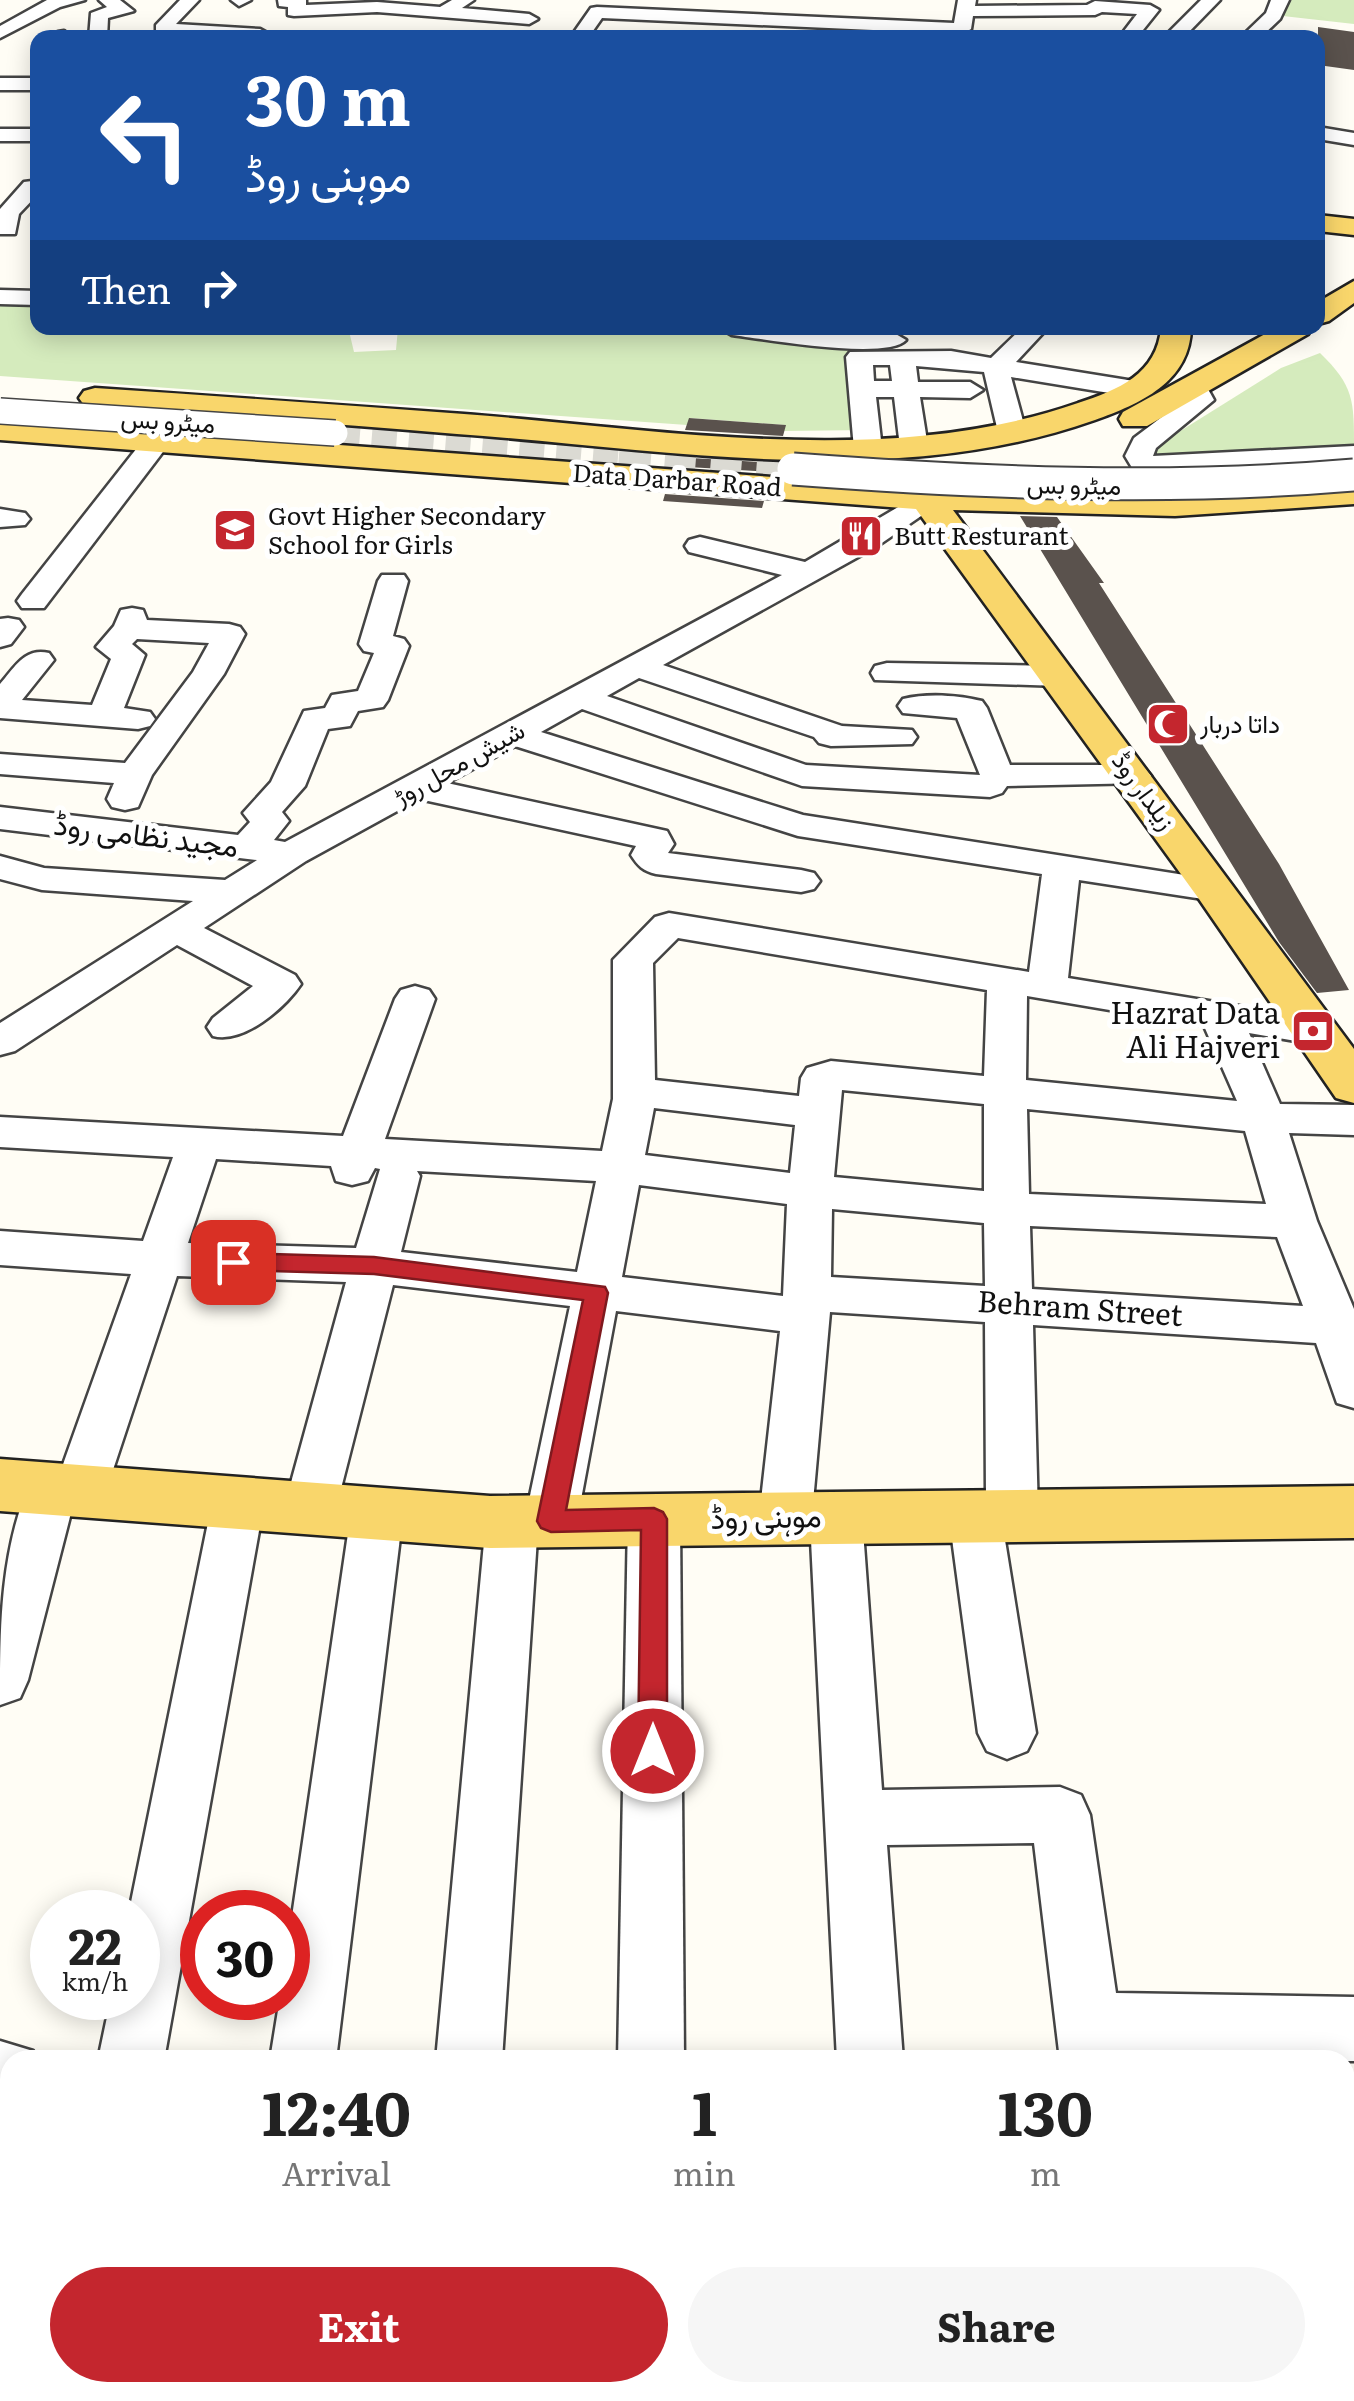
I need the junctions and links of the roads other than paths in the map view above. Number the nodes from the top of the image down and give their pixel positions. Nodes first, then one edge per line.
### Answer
1 (108, 0) edge
2 (190, 0) edge
3 (465, 0) edge
4 (751, 0) edge
5 (1211, 0) edge
6 (1280, 0) edge
7 (285, 2) edge
8 (577, 2) edge
9 (1054, 4) edge
10 (66, 5) edge
11 (408, 5) edge
12 (836, 7) dead end
13 (633, 11) edge
14 (443, 12) junction
15 (523, 12) edge
16 (243, 15) edge
17 (374, 15) edge
18 (964, 16) edge
19 (762, 21) junction
20 (702, 23) edge
21 (911, 23) edge
22 (1106, 23) junction
23 (280, 24) dead end
24 (588, 24) edge
25 (468, 27) dead end
26 (804, 28) edge
27 (859, 28) edge
28 (92, 30) edge
29 (98, 30) edge
30 (165, 30) edge
31 (189, 30) edge
32 (440, 30) edge
33 (465, 30) edge
34 (543, 30) edge
35 (643, 30) edge
36 (1146, 30) edge
37 (1180, 30) edge
38 (1258, 30) edge
39 (0, 33) edge
40 (30, 81) edge
41 (0, 84) edge
42 (1325, 113) edge
43 (1354, 118) edge
44 (0, 122) edge
45 (1325, 134) edge
46 (0, 135) edge
47 (30, 135) edge
48 (1354, 139) edge
49 (0, 151) edge
50 (30, 156) edge
51 (0, 187) edge
52 (30, 188) edge
53 (30, 193) edge
54 (1354, 207) edge
55 (1325, 216) edge
56 (1325, 220) edge
57 (1354, 227) edge
58 (8, 242) edge
59 (0, 278) edge
60 (30, 280) edge
61 (1354, 290) edge
62 (0, 296) edge
63 (30, 298) edge
64 (1325, 309) edge
65 (861, 335) edge
66 (913, 335) edge
67 (1029, 335) edge
68 (1175, 335) edge
69 (1285, 335) edge
70 (901, 358) junction
71 (951, 359) junction
72 (999, 378) junction
73 (1195, 388) junction
74 (862, 389) junction
75 (906, 389) junction
76 (957, 390) junction
77 (1140, 390) junction
78 (0, 393) edge
79 (258, 408) junction
80 (0, 411) edge
81 (0, 430) edge
82 (1012, 432) junction
83 (335, 433) tunnel mouth
84 (158, 440) junction
85 (967, 441) junction
86 (230, 446) junction
87 (914, 447) junction
88 (868, 449) junction
89 (1354, 454) edge
90 (794, 468) tunnel mouth
91 (1354, 476) edge
92 (1354, 494) edge
93 (928, 500) junction
94 (700, 546) dead end
95 (809, 572) junction
96 (393, 581) dead end
97 (33, 601) dead end
98 (38, 660) dead end
99 (636, 666) junction
100 (887, 673) dead end
101 (1059, 676) junction
102 (579, 697) junction
103 (0, 707) edge
104 (104, 716) junction
105 (138, 719) dead end
106 (905, 721) junction
107 (512, 734) junction
108 (0, 764) edge
109 (135, 774) junction
110 (1133, 776) junction
111 (895, 780) junction
112 (990, 786) dead end
113 (414, 787) junction
114 (0, 818) edge
115 (809, 827) junction
116 (106, 832) junction
117 (886, 839) junction
118 (247, 848) junction
119 (293, 853) junction
120 (1062, 865) junction
121 (0, 867) edge
122 (802, 881) junction
123 (1216, 890) junction
124 (234, 892) junction
125 (176, 928) junction
126 (782, 943) junction
127 (1027, 984) junction
128 (415, 999) dead end
129 (1221, 1019) junction
130 (227, 1027) dead end
131 (1313, 1032) junction
132 (0, 1042) edge
133 (1354, 1086) edge
134 (634, 1092) junction
135 (1004, 1092) junction
136 (818, 1112) junction
137 (1266, 1118) junction
138 (1354, 1120) edge
139 (0, 1132) edge
140 (200, 1141) junction
141 (369, 1166) junction
142 (621, 1166) junction
143 (810, 1191) junction
144 (1006, 1209) junction
145 (1294, 1221) junction
146 (0, 1248) edge
147 (163, 1260) junction
148 (374, 1266) junction
149 (596, 1293) junction
150 (806, 1304) junction
151 (1009, 1304) junction
152 (1344, 1327) edge
153 (1354, 1389) edge
154 (44, 1488) edge
155 (238, 1503) junction
156 (310, 1508) junction
157 (1354, 1512) edge
158 (377, 1513) junction
159 (993, 1515) junction
160 (810, 1517) junction
161 (654, 1519) junction
162 (531, 1521) junction
163 (0, 1680) edge
164 (1007, 1733) dead end
165 (854, 1818) junction
166 (1354, 2029) edge
167 (1090, 2042) edge
168 (133, 2050) edge
169 (304, 2050) edge
170 (470, 2050) edge
171 (651, 2050) edge
172 (869, 2050) edge

1 - 29 street
2 - 30 street
3 - 14 street
4 - 19 street
5 - 37 street
6 - 38 street
7 - 17 street
8 - 13 street
9 - 18 street
9 - 22 street
10 - 28 street
10 - 39 street
11 - 14 street
11 - 17 street
12 - 26 street
13 - 20 street
13 - 24 street
14 - 15 street
15 - 34 street
16 - 31 street
17 - 23 street
17 - 32 street
18 - 21 street
18 - 22 street
19 - 20 street
19 - 26 street
20 - 35 street
21 - 27 street
22 - 36 street
25 - 33 street
26 - 27 street
40 - 41 street
42 - 43 street
44 - 46 street
45 - 48 street
46 - 47 street
49 - 50 street
51 - 52 street
53 - 58 street
54 - 55 main road
56 - 57 main road
59 - 60 street
61 - 64 main road
62 - 63 street
65 - 66 street
67 - 72 street
68 - 77 main road, Data Darbar Road
69 - 73 main road
70 - 71 street
70 - 74 street
70 - 75 street
71 - 72 street
71 - 76 street
72 - 76 street
72 - 77 street
72 - 82 street
73 - 89 street
73 - 93 main road
74 - 75 street
74 - 88 street
75 - 76 street
75 - 87 street
76 - 85 street
77 - 82 main road, Data Darbar Road
78 - 79 main road, Data Darbar Road
79 - 86 main road
79 - 88 main road, Data Darbar Road
80 - 83 street, میٹرو بس, bridge
81 - 84 main road, Data Darbar Road
82 - 85 main road, Data Darbar Road
84 - 86 main road, Data Darbar Road
84 - 97 street
85 - 87 main road, Data Darbar Road
86 - 93 main road, Data Darbar Road
87 - 88 main road, Data Darbar Road
90 - 91 street, میٹرو بس, bridge
92 - 93 main road, Data Darbar Road
93 - 95 street, شیش محل روڑ
93 - 101 main road, زیلدار روڈ
94 - 95 street
95 - 99 street, شیش محل روڑ
96 - 118 street
98 - 103 street
99 - 102 street, شیش محل روڑ
99 - 106 street
100 - 101 street
101 - 110 main road, زیلدار روڈ
102 - 107 street, شیش محل روڑ
102 - 111 street
103 - 104 street
104 - 105 street
104 - 109 street
106 - 110 street
106 - 111 street
107 - 113 street, شیش محل روڑ
107 - 115 street
108 - 109 street
109 - 116 street
110 - 123 main road, زیلدار روڈ
111 - 112 street
111 - 117 street
113 - 119 street, شیش محل روڑ
113 - 122 street
114 - 116 street, مجید نظامی روڈ
115 - 117 street
115 - 122 street
116 - 118 street, مجید نظامی روڈ
117 - 120 street
118 - 119 street, مجید نظامی روڈ
119 - 124 street, شیش محل روڑ
120 - 123 street
120 - 127 street
121 - 124 street
122 - 126 street
123 - 131 main road, زیلدار روڈ
124 - 125 street, شیش محل روڑ
125 - 130 street
125 - 132 street, شیش محل روڑ
126 - 127 street
126 - 134 street
127 - 129 street
127 - 135 street
128 - 141 street
129 - 131 street
129 - 137 street
131 - 133 main road, زیلدار روڈ
134 - 136 street
134 - 142 street
135 - 136 street
135 - 137 street
135 - 144 street
136 - 143 street
137 - 138 street
137 - 145 street
139 - 140 street
140 - 141 street
140 - 147 street
141 - 142 street
141 - 148 street
142 - 143 street
142 - 149 street
143 - 144 street
143 - 150 street
144 - 145 street
144 - 151 street
145 - 152 street
146 - 147 street, Behram Street
147 - 148 street, Behram Street
147 - 154 street
148 - 149 street, Behram Street
148 - 156 street
149 - 150 street, Behram Street
149 - 162 street
150 - 151 street, Behram Street
150 - 160 street
151 - 152 street, Behram Street
151 - 159 street
152 - 153 street
154 - 155 main road, موہنی روڈ
154 - 163 street
155 - 156 main road, موہنی روڈ
155 - 168 street
156 - 158 main road, موہنی روڈ
157 - 159 main road, موہنی روڈ
158 - 162 main road, موہنی روڈ
158 - 169 street
159 - 160 main road, موہنی روڈ
159 - 164 street
160 - 161 main road, موہنی روڈ
160 - 165 street
161 - 162 main road, موہنی روڈ
161 - 171 street
162 - 170 street
165 - 167 street
165 - 172 street
166 - 167 street

